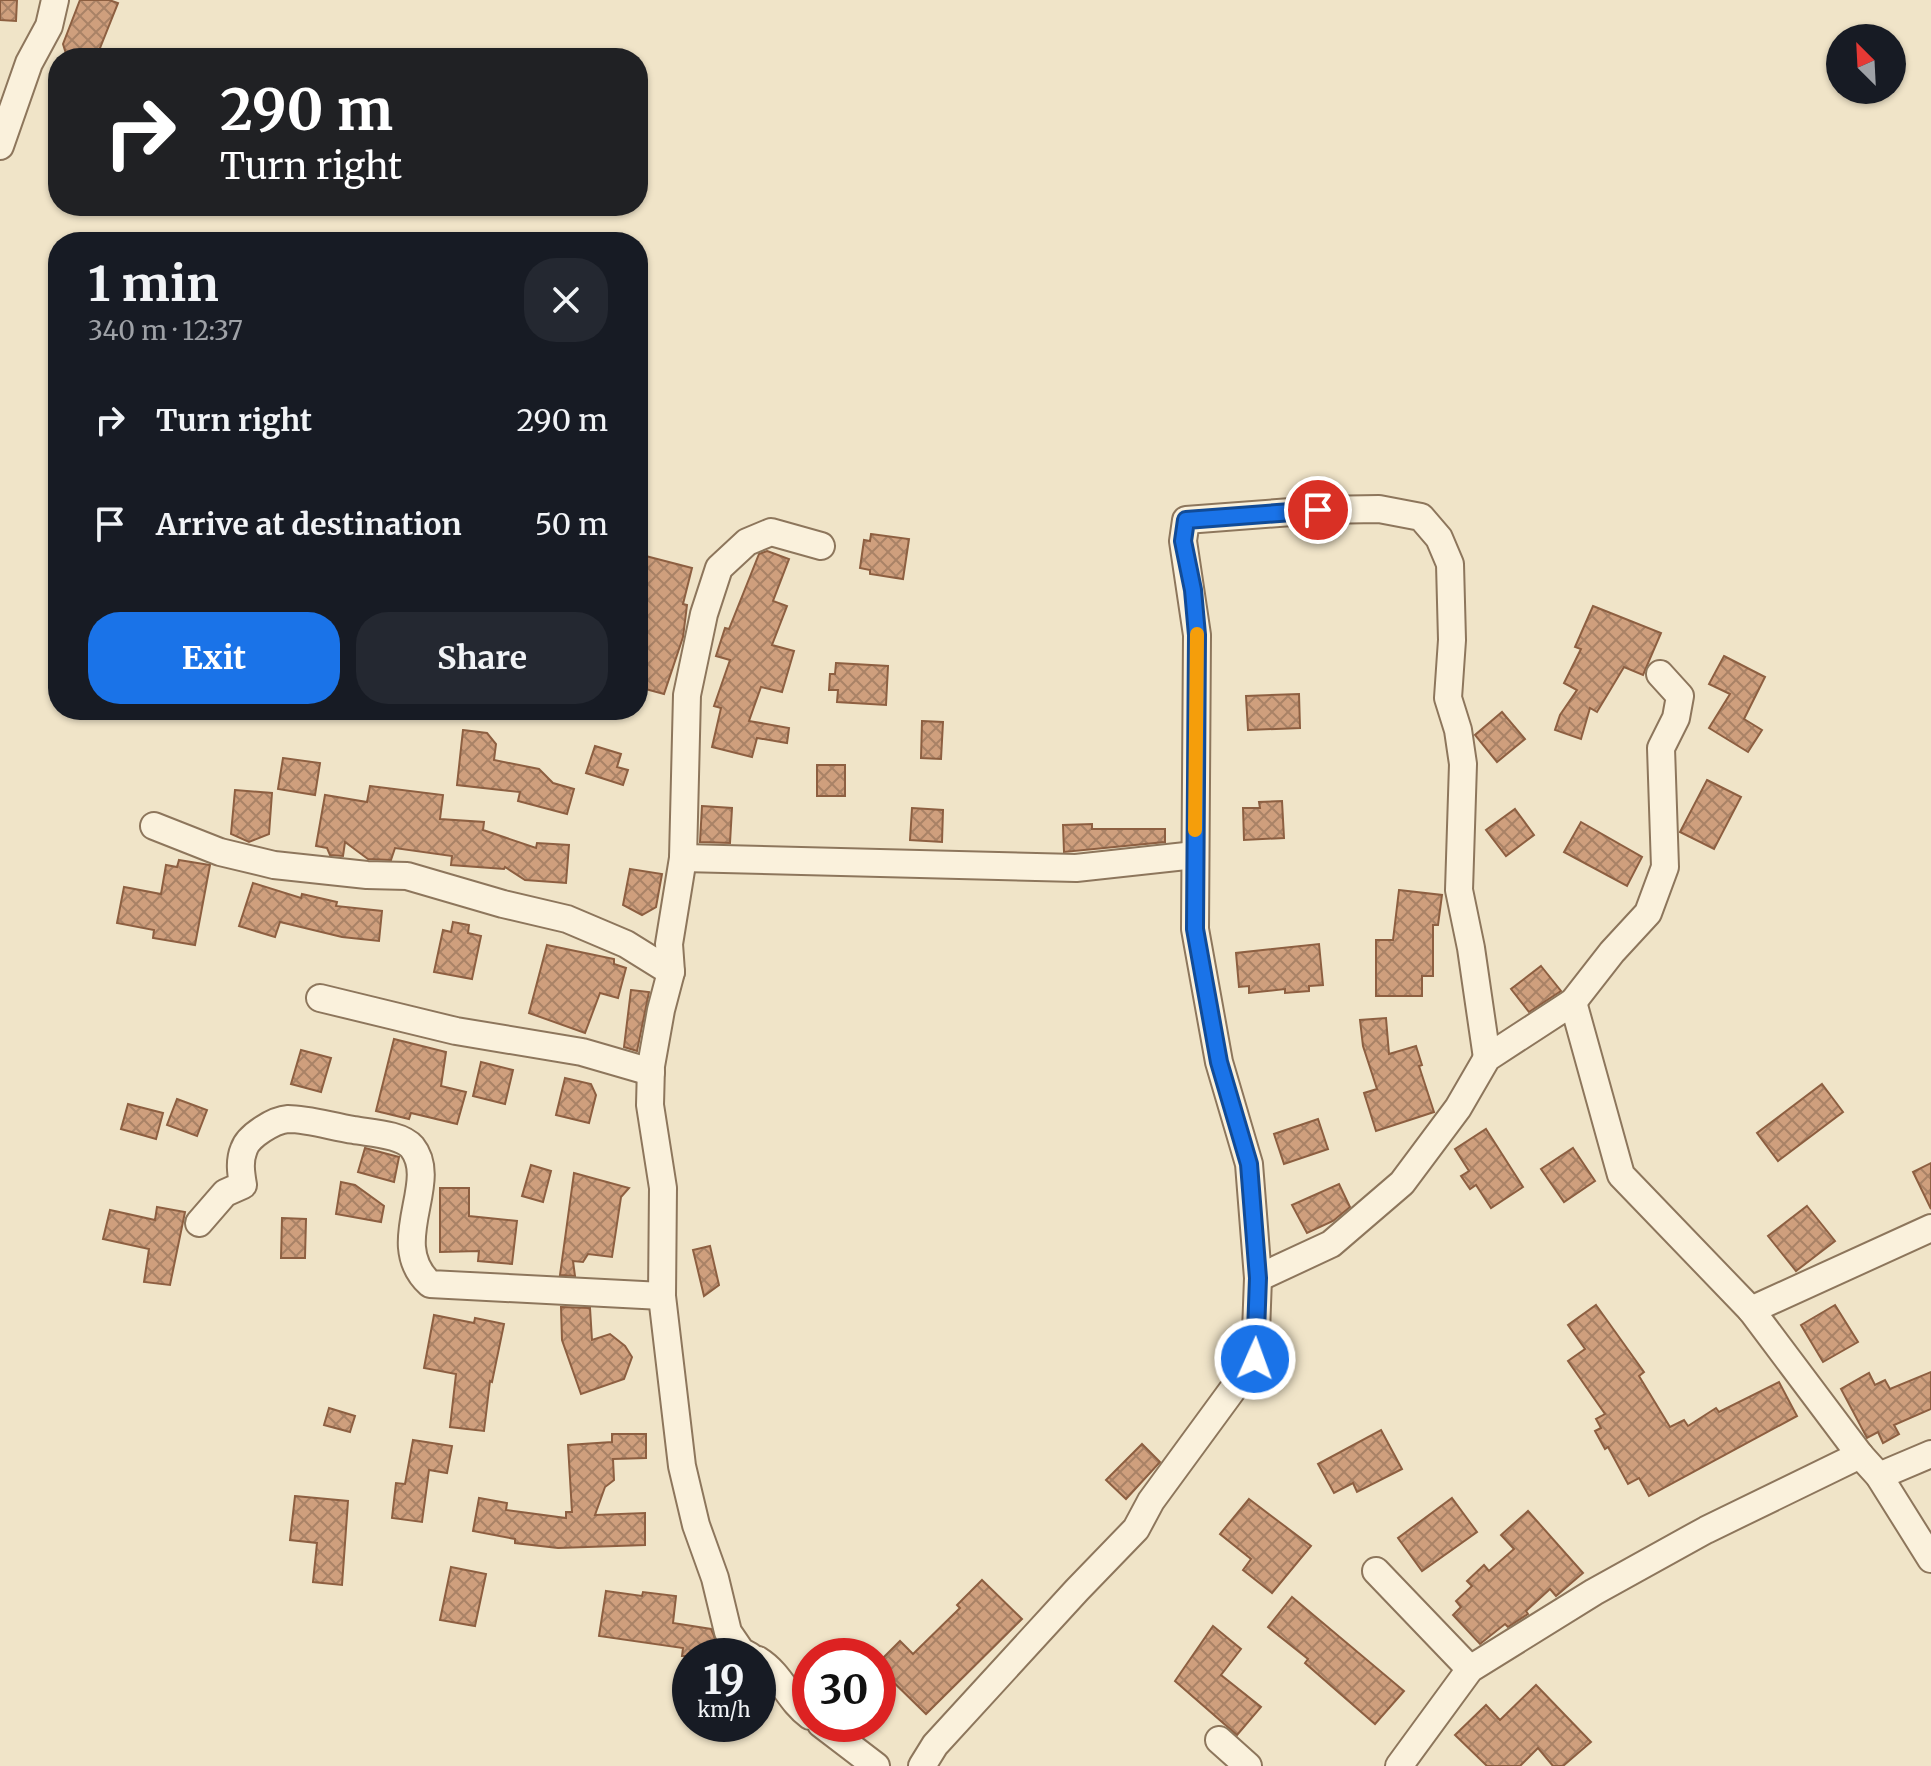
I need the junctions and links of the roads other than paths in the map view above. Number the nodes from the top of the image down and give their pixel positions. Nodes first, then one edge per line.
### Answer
1 (55, 0) edge
2 (0, 146) edge
3 (821, 546) dead end
4 (1660, 674) dead end
5 (154, 826) dead end
6 (1195, 855) junction
7 (683, 858) junction
8 (671, 972) junction
9 (320, 998) dead end
10 (1573, 1002) junction
11 (1487, 1058) junction
12 (651, 1072) junction
13 (199, 1223) dead end
14 (1931, 1228) edge
15 (1258, 1278) junction
16 (662, 1296) junction
17 (1751, 1310) junction
18 (1931, 1454) edge
19 (1860, 1455) junction
20 (1879, 1476) junction
21 (1931, 1559) edge
22 (1376, 1571) dead end
23 (732, 1638) edge
24 (1470, 1669) junction
25 (776, 1674) edge
26 (792, 1699) edge
27 (1219, 1740) dead end
28 (845, 1742) edge
29 (876, 1766) edge
30 (922, 1766) edge
31 (1248, 1766) edge
32 (1399, 1766) edge

1 - 2 street
3 - 7 street
4 - 10 street
5 - 8 street
6 - 7 street
6 - 11 street
6 - 15 street
7 - 8 street
8 - 12 street
9 - 12 street
10 - 11 street
10 - 17 street
11 - 15 street
12 - 16 street
13 - 16 street
14 - 17 street
15 - 30 street
16 - 23 street
17 - 19 street
18 - 20 street
19 - 20 street
19 - 24 street
20 - 21 street
22 - 24 street
24 - 32 street
25 - 26 street
27 - 31 street
28 - 29 street

